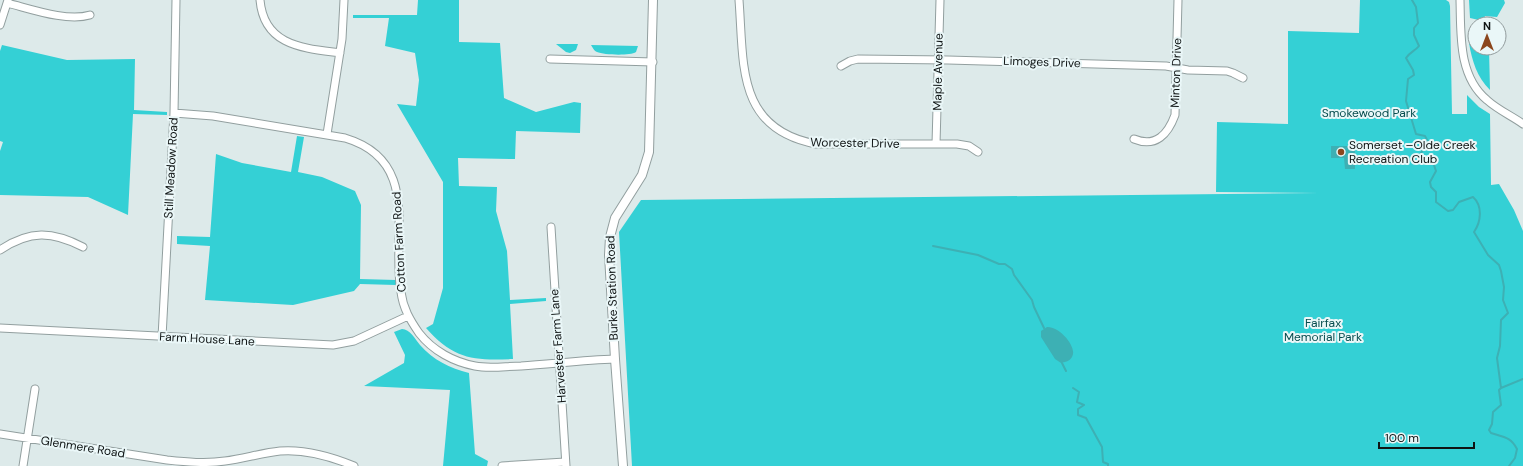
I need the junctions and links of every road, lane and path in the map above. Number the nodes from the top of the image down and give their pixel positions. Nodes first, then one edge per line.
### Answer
1 (176, 0) edge
2 (260, 0) edge
3 (344, 0) edge
4 (653, 0) edge
5 (739, 0) edge
6 (940, 0) edge
7 (1178, 0) edge
8 (1460, 0) edge
9 (8, 2) edge
10 (90, 15) dead end
11 (0, 25) edge
12 (340, 53) junction
13 (550, 59) dead end
14 (939, 60) junction
15 (653, 62) junction
16 (842, 66) dead end
17 (1176, 67) junction
18 (1243, 78) dead end
19 (174, 113) junction
20 (1523, 124) edge
21 (326, 134) junction
22 (1134, 139) dead end
23 (936, 144) junction
24 (978, 152) dead end
25 (551, 227) dead end
26 (83, 247) dead end
27 (0, 250) edge
28 (408, 316) junction
29 (0, 328) edge
30 (162, 337) junction
31 (615, 359) junction
32 (559, 363) junction
33 (35, 389) dead end
34 (0, 434) edge
35 (28, 438) junction
36 (566, 464) edge
37 (24, 466) edge
38 (354, 466) edge
39 (502, 466) edge
40 (623, 466) edge

1 - 19 street, Still Meadow Road
2 - 12 street
3 - 12 street
4 - 15 street, Burke Station Road
5 - 23 street, Worcester Drive
6 - 14 street, Maple Avenue
7 - 17 street, Minton Drive
8 - 20 street
9 - 10 street
9 - 11 street
12 - 21 street
13 - 15 street
14 - 16 street, Limoges Drive
14 - 17 street, Limoges Drive
14 - 23 street, Maple Avenue
15 - 31 street, Burke Station Road
17 - 18 street, Limoges Drive
17 - 22 street, Minton Drive
19 - 21 street, Cotton Farm Road
19 - 30 street, Still Meadow Road
21 - 28 street, Cotton Farm Road
23 - 24 street, Worcester Drive
25 - 32 street, Harvester Farm Lane
26 - 27 street
28 - 30 street, Farm House Lane
28 - 32 street, Cotton Farm Road
29 - 30 street, Farm House Lane
31 - 32 street, Cotton Farm Road
31 - 40 street, Burke Station Road
32 - 36 street, Harvester Farm Lane
33 - 35 street
34 - 35 street, Glenmere Road
35 - 37 street
35 - 38 street, Glenmere Road
36 - 39 street

